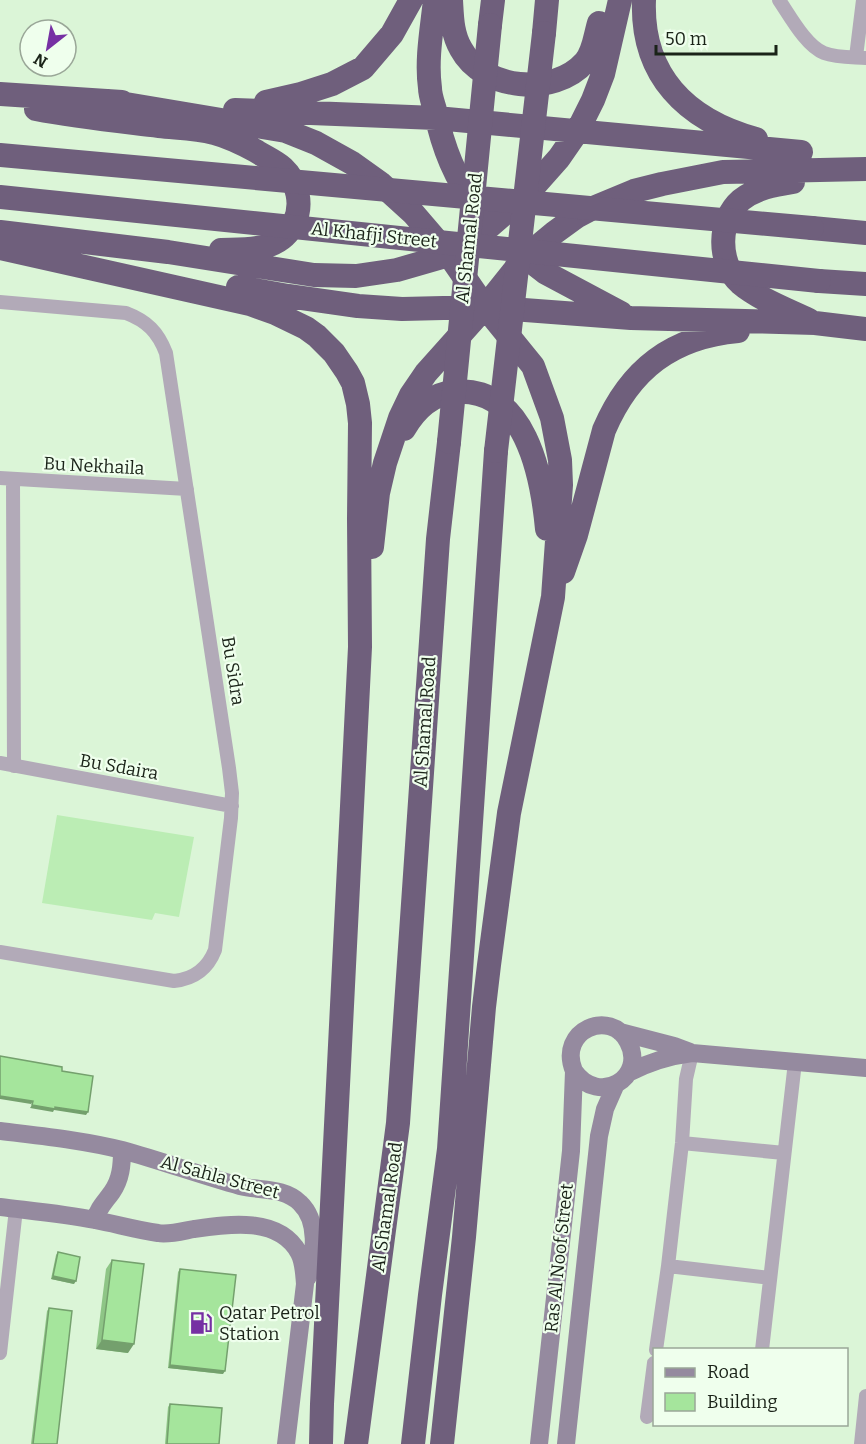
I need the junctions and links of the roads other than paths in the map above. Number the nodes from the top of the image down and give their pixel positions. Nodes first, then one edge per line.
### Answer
1 (411, 0) edge
2 (435, 0) edge
3 (451, 0) edge
4 (493, 0) edge
5 (604, 0) edge
6 (620, 0) edge
7 (644, 0) edge
8 (779, 0) edge
9 (863, 0) edge
10 (548, 11) edge
11 (861, 58) edge
12 (0, 94) edge
13 (108, 100) junction
14 (0, 102) edge
15 (231, 110) junction
16 (436, 118) junction
17 (577, 132) junction
18 (801, 152) junction
19 (0, 155) edge
20 (866, 169) edge
21 (0, 197) edge
22 (490, 226) junction
23 (0, 232) edge
24 (866, 233) edge
25 (0, 246) edge
26 (168, 252) junction
27 (449, 255) junction
28 (525, 257) junction
29 (866, 284) edge
30 (0, 302) edge
31 (485, 308) junction
32 (631, 318) junction
33 (815, 323) junction
34 (866, 329) edge
35 (385, 462) junction
36 (6, 479) edge
37 (187, 489) junction
38 (553, 597) junction
39 (360, 647) junction
40 (7, 764) edge
41 (232, 806) junction
42 (0, 952) edge
43 (620, 1032) junction
44 (692, 1053) junction
45 (795, 1062) junction
46 (866, 1068) edge
47 (573, 1071) junction
48 (622, 1078) junction
49 (0, 1131) edge
50 (682, 1143) junction
51 (122, 1150) junction
52 (784, 1153) junction
53 (8, 1208) edge
54 (95, 1220) junction
55 (668, 1266) junction
56 (770, 1278) junction
57 (305, 1284) junction
58 (656, 1348) edge
59 (762, 1348) edge
60 (0, 1353) edge
61 (653, 1381) edge
62 (866, 1396) edge
63 (647, 1417) dead end
64 (286, 1444) edge
65 (321, 1444) edge
66 (356, 1444) edge
67 (413, 1444) edge
68 (442, 1444) edge
69 (539, 1444) edge
70 (566, 1444) edge
71 (862, 1444) edge

1 - 15 highway
2 - 16 highway
3 - 5 highway
4 - 66 highway, Al Shamal Road, bridge
6 - 17 highway
7 - 18 highway
8 - 11 street
9 - 11 street
10 - 67 highway, bridge
12 - 13 highway
13 - 15 highway
13 - 27 highway
14 - 26 highway
15 - 16 highway
16 - 17 highway
16 - 22 highway
17 - 18 highway
17 - 22 highway
18 - 20 highway
19 - 24 highway, bridge
20 - 28 highway
20 - 33 highway
21 - 29 highway, Al Khafji Street, bridge
22 - 27 highway
22 - 28 highway
23 - 26 highway
25 - 31 highway
25 - 39 highway
26 - 27 highway
27 - 31 highway
28 - 31 highway
28 - 32 highway
30 - 37 street, Bu Sidra
31 - 32 highway
31 - 35 highway
31 - 38 highway
32 - 33 highway
33 - 34 highway
33 - 38 highway
35 - 38 highway
35 - 39 highway
36 - 37 street, Bu Nekhaila
36 - 40 street
37 - 41 street, Bu Sidra
38 - 68 highway
39 - 65 highway
40 - 41 street, Bu Sdaira
41 - 42 street, Bu Sidra
43 - 44 street
43 - 47 street
43 - 48 street
44 - 45 street
44 - 48 street
44 - 50 street
45 - 46 street
45 - 52 street
47 - 48 street
47 - 69 street, Ras Al Noof Street
48 - 70 street, Ras Al Noof Street
49 - 51 street, Al Sahla Street
50 - 52 street
50 - 55 street
51 - 54 street
51 - 57 street, Al Sahla Street
52 - 56 street
53 - 54 street
53 - 60 street
54 - 57 street
55 - 56 street
55 - 58 street
56 - 59 street
57 - 64 street
61 - 63 street
62 - 71 street

